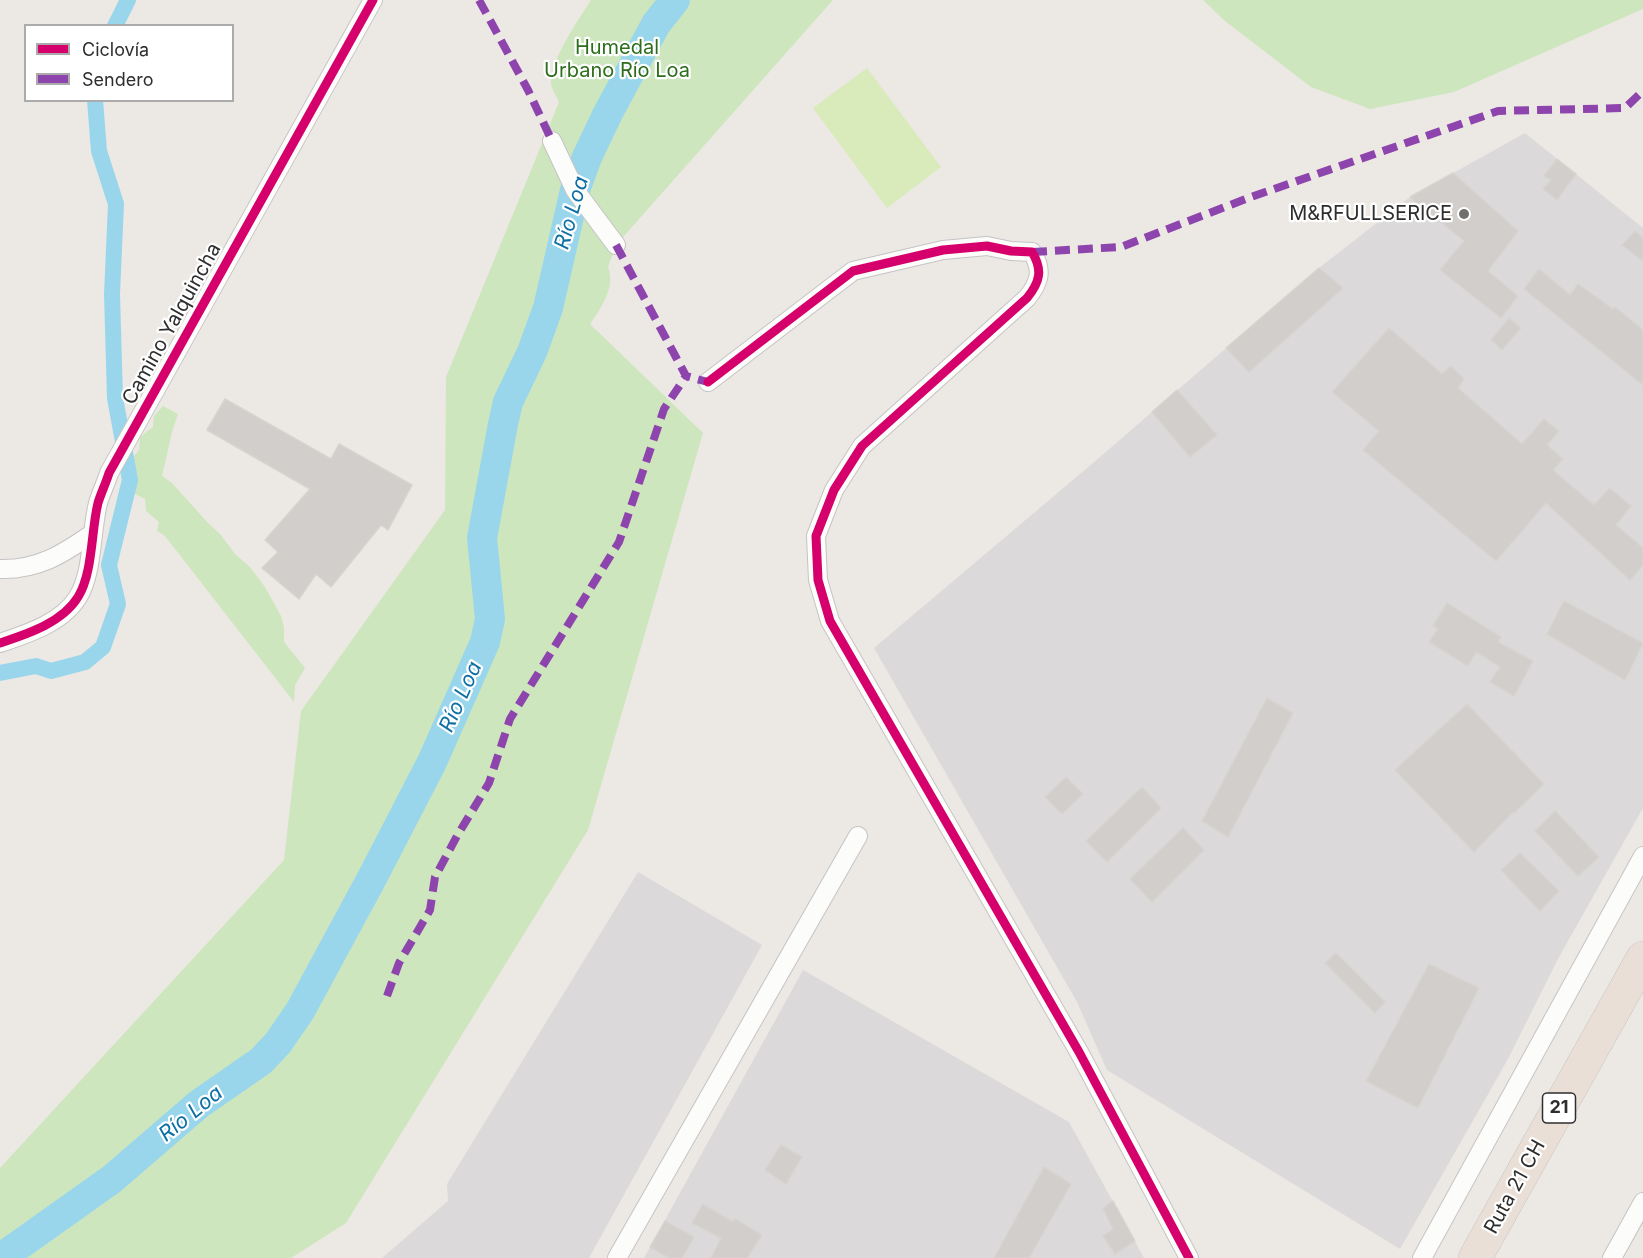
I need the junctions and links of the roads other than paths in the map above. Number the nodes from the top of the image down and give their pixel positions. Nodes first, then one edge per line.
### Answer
1 (373, 0) edge
2 (552, 141) dead end
3 (616, 245) dead end
4 (708, 382) dead end
5 (93, 533) junction
6 (0, 569) edge
7 (0, 643) edge
8 (858, 836) dead end
9 (1643, 856) edge
10 (1643, 958) edge
11 (1643, 1202) edge
12 (617, 1258) edge
13 (1189, 1258) edge
14 (1422, 1258) edge
15 (1475, 1258) edge
16 (1612, 1258) edge

1 - 5 street, Camino Yalquincha
2 - 3 street
4 - 13 street
5 - 6 street
5 - 7 street, Camino Yalquincha
8 - 12 street
9 - 14 street
10 - 15 highway, Ruta 21 CH / 21
11 - 16 street

